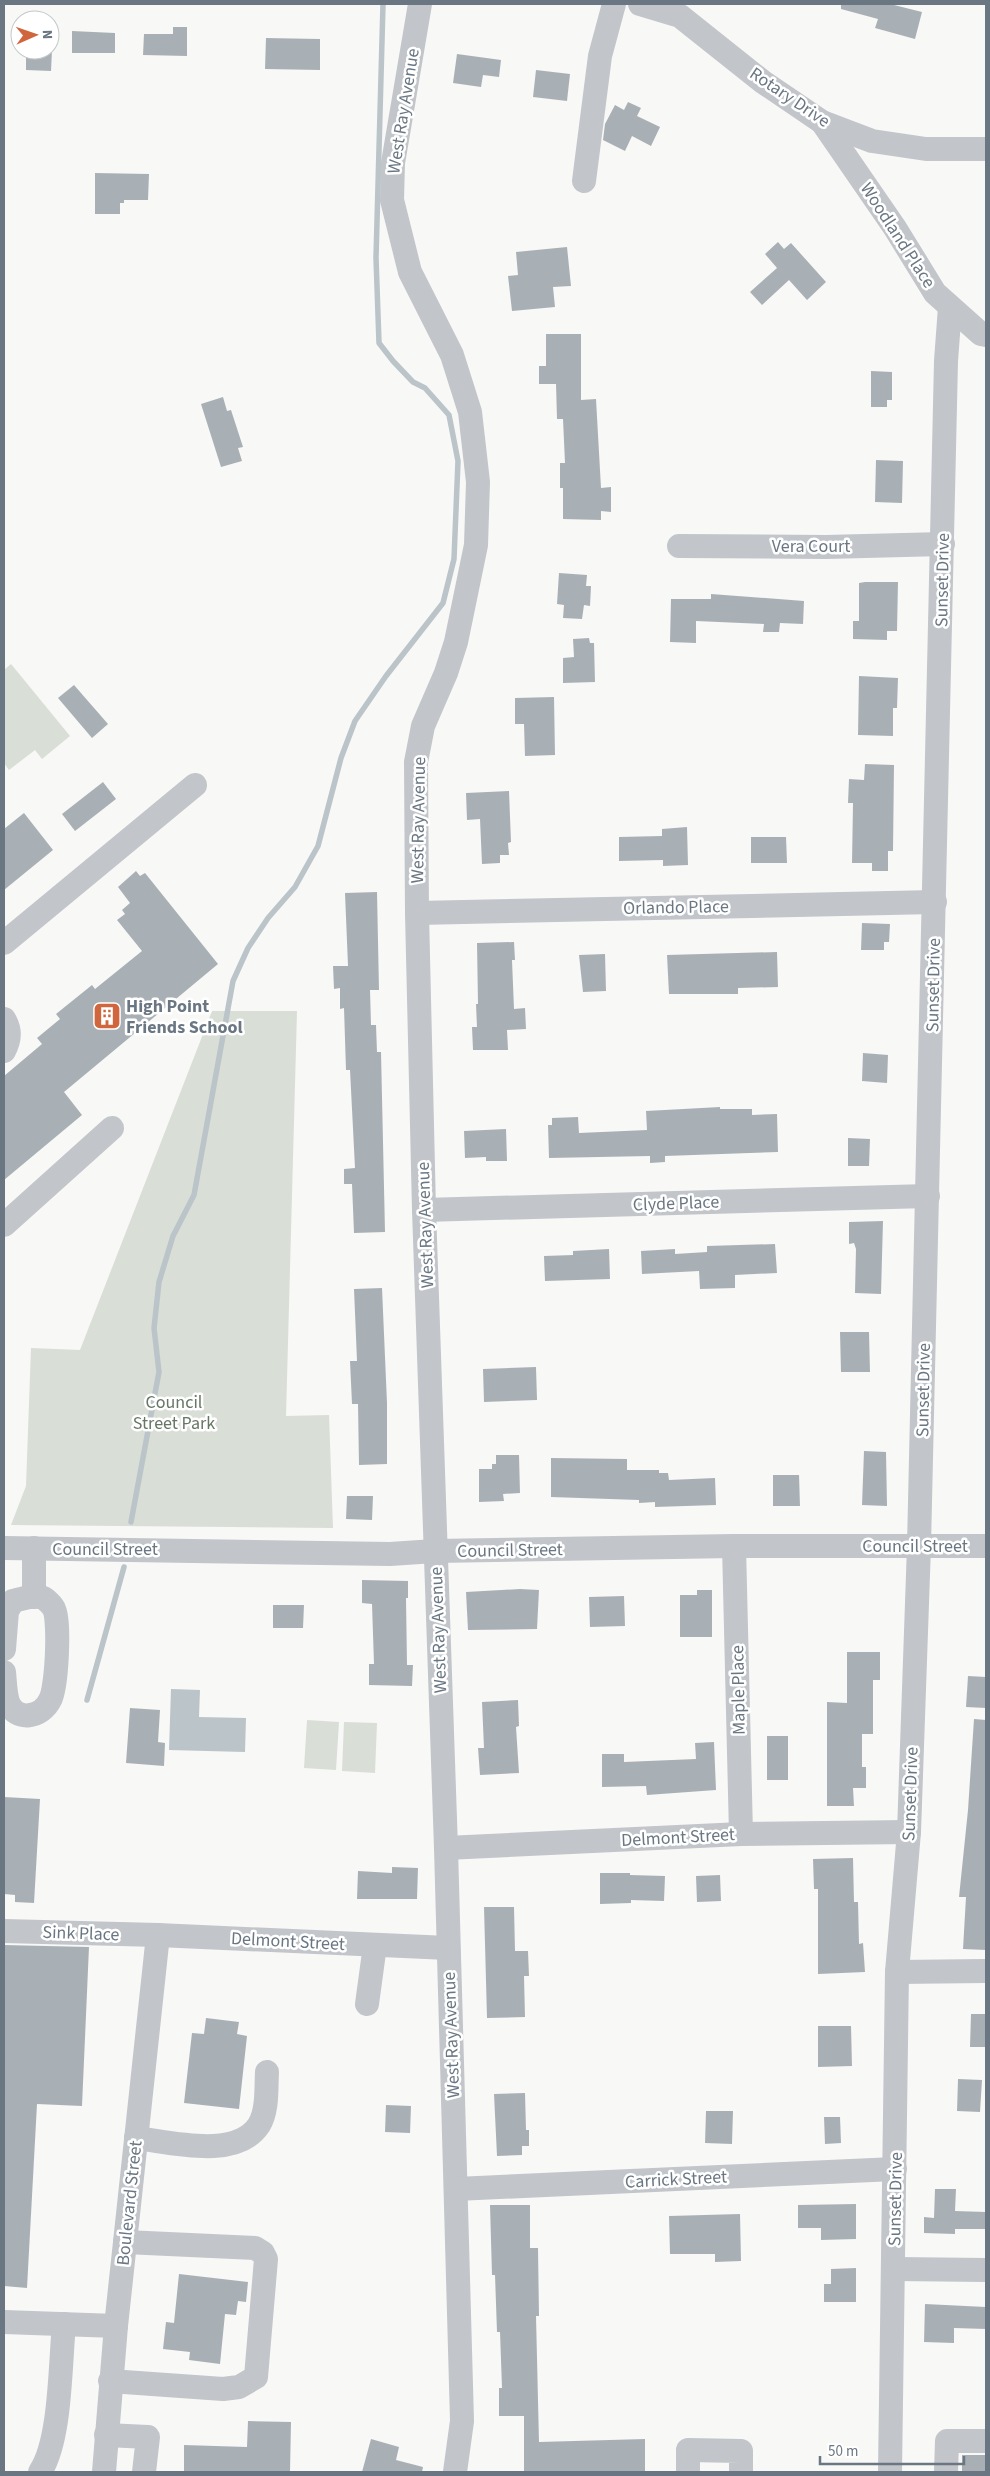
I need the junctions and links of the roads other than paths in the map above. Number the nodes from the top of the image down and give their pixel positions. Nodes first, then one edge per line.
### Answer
1 (420, 4) edge
2 (614, 4) edge
3 (640, 4) edge
4 (679, 10) edge
5 (822, 122) junction
6 (986, 150) edge
7 (584, 181) dead end
8 (950, 307) junction
9 (986, 335) edge
10 (943, 544) junction
11 (678, 546) dead end
12 (195, 785) dead end
13 (935, 902) junction
14 (417, 913) junction
15 (4, 943) edge
16 (4, 1019) edge
17 (4, 1051) edge
18 (112, 1128) dead end
19 (928, 1196) junction
20 (424, 1210) junction
21 (4, 1224) edge
22 (734, 1546) junction
23 (919, 1546) junction
24 (986, 1546) edge
25 (4, 1548) edge
26 (34, 1548) junction
27 (435, 1551) junction
28 (34, 1597) junction
29 (4, 1649) edge
30 (4, 1672) edge
31 (909, 1832) junction
32 (741, 1834) junction
33 (446, 1848) junction
34 (4, 1931) edge
35 (158, 1935) junction
36 (376, 1945) junction
37 (448, 1948) junction
38 (986, 1971) edge
39 (897, 1972) junction
40 (367, 2004) dead end
41 (266, 2072) dead end
42 (136, 2138) junction
43 (896, 2169) junction
44 (456, 2189) junction
45 (125, 2242) junction
46 (894, 2269) junction
47 (986, 2270) edge
48 (4, 2322) edge
49 (64, 2324) junction
50 (116, 2326) junction
51 (110, 2381) junction
52 (106, 2435) junction
53 (986, 2441) edge
54 (40, 2472) edge
55 (104, 2472) edge
56 (144, 2472) edge
57 (455, 2472) edge
58 (688, 2472) edge
59 (741, 2472) edge
60 (890, 2472) edge
61 (946, 2472) edge

1 - 14 street, West Ray Avenue
2 - 7 street
3 - 4 street, Rotary Drive
4 - 5 street, Rotary Drive
5 - 6 street, Rotary Drive
5 - 8 street, Woodland Place
8 - 9 street, Woodland Place
8 - 10 street, Sunset Drive
10 - 11 street, Vera Court
10 - 13 street, Sunset Drive
12 - 15 street
13 - 14 street, Orlando Place
13 - 19 street, Sunset Drive
14 - 20 street, West Ray Avenue
16 - 17 street
18 - 21 street
19 - 20 street, Clyde Place
19 - 23 street, Sunset Drive
20 - 27 street, West Ray Avenue
22 - 23 street, Council Street
22 - 27 street, Council Street
22 - 32 street, Maple Place
23 - 24 street, Council Street
23 - 31 street, Sunset Drive
25 - 26 street, Council Street
26 - 27 street, Council Street
26 - 28 street
27 - 33 street, West Ray Avenue
28 - 29 street
28 - 30 street
31 - 32 street, Delmont Street
31 - 39 street, Sunset Drive
32 - 33 street, Delmont Street
33 - 37 street, West Ray Avenue
34 - 35 street, Sink Place
35 - 36 street, Delmont Street
35 - 42 street, Boulevard Street
36 - 37 street, Delmont Street
36 - 40 street
37 - 44 street, West Ray Avenue
38 - 39 street
39 - 43 street, Sunset Drive
41 - 42 street
42 - 45 street, Boulevard Street
43 - 44 street, Carrick Street
43 - 46 street, Sunset Drive
44 - 57 street, West Ray Avenue
45 - 50 street, Boulevard Street
45 - 51 street
46 - 47 street
46 - 60 street, Sunset Drive
48 - 49 street
49 - 50 street
49 - 54 street
50 - 51 street, Boulevard Street
51 - 52 street, Boulevard Street
52 - 55 street, Boulevard Street
52 - 56 street
53 - 61 street
58 - 59 street

